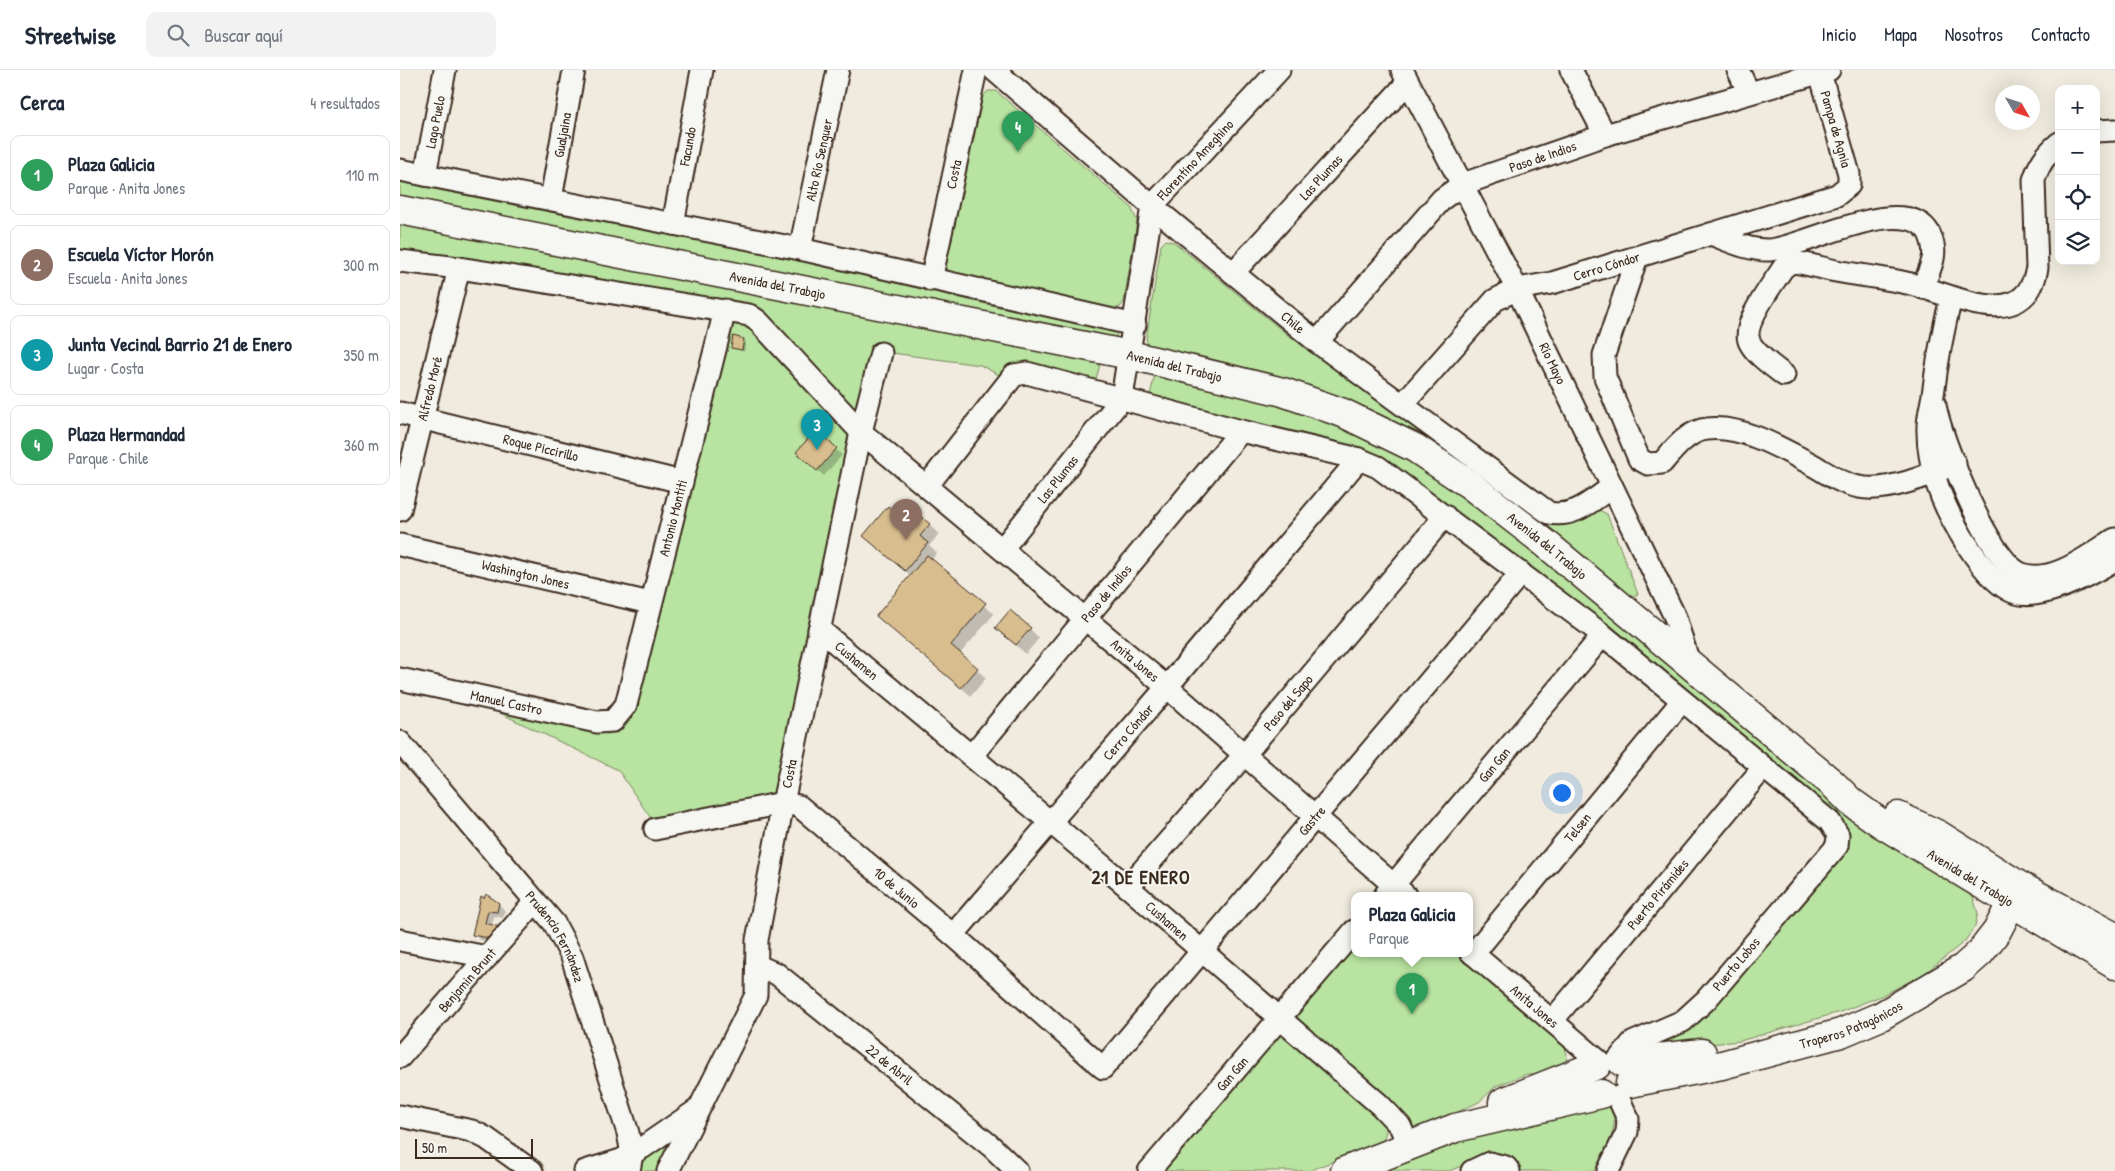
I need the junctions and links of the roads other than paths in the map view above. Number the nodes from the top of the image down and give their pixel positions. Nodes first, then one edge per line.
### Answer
1 (446, 70) edge
2 (574, 70) edge
3 (702, 70) edge
4 (838, 70) edge
5 (976, 70) edge
6 (994, 70) edge
7 (1279, 70) edge
8 (1571, 70) edge
9 (1738, 70) edge
10 (1824, 71) edge
11 (1405, 76) edge
12 (1749, 93) junction
13 (2115, 130) edge
14 (2100, 131) edge
15 (1605, 135) junction
16 (2055, 147) edge
17 (400, 170) edge
18 (425, 175) junction
19 (1463, 184) junction
20 (1849, 185) joint
21 (550, 199) junction
22 (1152, 206) junction
23 (400, 210) edge
24 (673, 224) junction
25 (1711, 234) junction
26 (800, 249) junction
27 (1637, 256) junction
28 (400, 261) edge
29 (458, 268) junction
30 (1233, 273) junction
31 (931, 280) junction
32 (1923, 288) junction
33 (1517, 289) junction
34 (1951, 298) junction
35 (725, 310) junction
36 (1135, 325) junction
37 (1316, 342) junction
38 (881, 353) dead end
39 (1130, 355) junction
40 (1784, 375) dead end
41 (1933, 395) junction
42 (1122, 398) junction
43 (1403, 404) junction
44 (400, 414) edge
45 (423, 419) junction
46 (1241, 431) junction
47 (861, 432) junction
48 (1359, 459) junction
49 (1954, 462) junction
50 (1934, 473) junction
51 (682, 482) junction
52 (927, 486) junction
53 (1612, 487) junction
54 (400, 510) edge
55 (1445, 516) junction
56 (2115, 539) edge
57 (400, 544) edge
58 (1003, 548) junction
59 (2115, 560) edge
60 (1521, 573) junction
61 (650, 603) junction
62 (1087, 618) junction
63 (819, 629) junction
64 (1603, 635) junction
65 (1689, 663) junction
66 (400, 678) edge
67 (1168, 687) junction
68 (1682, 701) junction
69 (613, 721) joint
70 (400, 742) edge
71 (1245, 754) junction
72 (972, 755) junction
73 (1763, 768) junction
74 (783, 803) junction
75 (1314, 816) junction
76 (1051, 822) junction
77 (655, 829) dead end
78 (1128, 887) junction
79 (1394, 892) edge
80 (2015, 894) junction
81 (535, 902) junction
82 (953, 935) junction
83 (1351, 935) edge
84 (2064, 935) junction
85 (2115, 937) edge
86 (400, 940) edge
87 (1200, 950) junction
88 (1473, 950) edge
89 (1473, 954) edge
90 (487, 957) junction
91 (2115, 965) edge
92 (758, 966) junction
93 (2115, 984) edge
94 (1280, 1018) junction
95 (1552, 1020) junction
96 (400, 1057) edge
97 (1103, 1068) joint
98 (1612, 1075) junction
99 (701, 1107) junction
100 (400, 1116) edge
101 (1409, 1146) junction
102 (630, 1162) edge
103 (1508, 1169) edge
104 (532, 1171) edge
105 (585, 1171) edge
106 (668, 1171) edge
107 (1016, 1171) edge
108 (1149, 1171) edge
109 (1345, 1171) edge
110 (1472, 1171) edge
111 (1608, 1171) edge

1 - 18 street, Lago Puelo
2 - 21 street, Gualjaina
3 - 24 street, Facundo
4 - 26 street, Alto Río Senguer
5 - 31 street, Costa
6 - 22 street, Chile
7 - 22 street, Florentino Ameghino
8 - 15 street
9 - 12 street
10 - 12 street, Paso de Indios
10 - 20 street, Pampa de Agnia
11 - 19 street, Río Mayo
11 - 30 street, Las Plumas
12 - 15 street, Paso de Indios
13 - 14 street
15 - 19 street, Paso de Indios
16 - 34 street
17 - 18 street
18 - 21 street
19 - 33 street, Río Mayo
19 - 37 street, Paso de Indios
20 - 25 street, Cerro Cóndor
21 - 24 street
22 - 30 street, Chile
22 - 36 street, Florentino Ameghino
23 - 39 main road, Avenida del Trabajo
24 - 26 street
25 - 27 street, Cerro Cóndor
25 - 32 street
26 - 31 street
27 - 33 street, Cerro Cóndor
27 - 50 street
28 - 29 street
29 - 35 street
29 - 45 street, Alfredo Moré
30 - 37 street, Chile
31 - 36 street
32 - 34 street
32 - 40 street
33 - 43 street, Cerro Cóndor
33 - 53 street, Río Mayo
34 - 41 street
35 - 47 street
35 - 51 street, Antonio Montiti
36 - 39 street, Florentino Ameghino
37 - 43 street, Chile
38 - 47 street, Costa
39 - 42 street, Las Plumas
39 - 65 main road, Avenida del Trabajo
41 - 49 street
41 - 50 street
42 - 46 street
42 - 52 street
42 - 58 street, Las Plumas
43 - 53 street, Chile
44 - 45 street, Roque Piccirillo
45 - 51 street, Roque Piccirillo
45 - 54 street, Alfredo Moré
46 - 48 street
46 - 62 street, Paso de Indios
47 - 52 street, Anita Jones
47 - 63 street, Costa
48 - 55 street
48 - 67 street, Cerro Cóndor
49 - 50 street
49 - 56 street
50 - 59 street
51 - 61 street, Antonio Montiti
52 - 58 street, Anita Jones
53 - 65 street, Río Mayo
55 - 60 street
55 - 71 street, Paso del Sapo
57 - 61 street, Washington Jones
58 - 62 street, Anita Jones
60 - 64 street
60 - 75 street, Gastre
61 - 69 street, Antonio Montiti
62 - 67 street, Anita Jones
62 - 72 street, Paso de Indios
63 - 72 street, Cushamen
63 - 74 street, Costa
64 - 68 street
64 - 79 street, Gan Gan
65 - 80 main road, Avenida del Trabajo
66 - 69 street, Manuel Castro
67 - 71 street, Anita Jones
67 - 76 street, Cerro Cóndor
68 - 73 street
68 - 88 street, Telsen
70 - 81 street, Prudencio Fernández
71 - 75 street, Anita Jones
71 - 78 street, Paso del Sapo
72 - 76 street, Cushamen
73 - 95 street, Puerto Pirámides
73 - 98 street, Puerto Lobos
74 - 77 street
74 - 82 street, 10 de Junio
74 - 92 street, Costa
75 - 79 street, Anita Jones
75 - 87 street, Gastre
76 - 78 street, Cushamen
76 - 82 street, Cerro Cóndor
78 - 87 street, Cushamen
80 - 84 main road, Avenida del Trabajo
80 - 85 main road, Avenida del Trabajo
80 - 98 main road, Troperos Patagónicos
81 - 90 street, Benjamin Brunt
81 - 102 street, Prudencio Fernández
82 - 97 street, 10 de Junio
83 - 94 street, Gan Gan
84 - 91 main road, Avenida del Trabajo
84 - 93 main road
86 - 90 street
87 - 94 street, Cushamen
87 - 97 street, Gastre
89 - 95 street, Anita Jones
90 - 96 street, Benjamin Brunt
92 - 99 street, Costa
92 - 107 street, 22 de Abril
94 - 101 street, Cushamen
94 - 108 street, Gan Gan
95 - 98 street, Anita Jones
98 - 101 main road, Troperos Patagónicos
98 - 111 street
99 - 102 street, Costa
99 - 106 street, Costa
100 - 104 street
101 - 109 main road, Troperos Patagónicos
102 - 105 street, Costa
103 - 110 street

